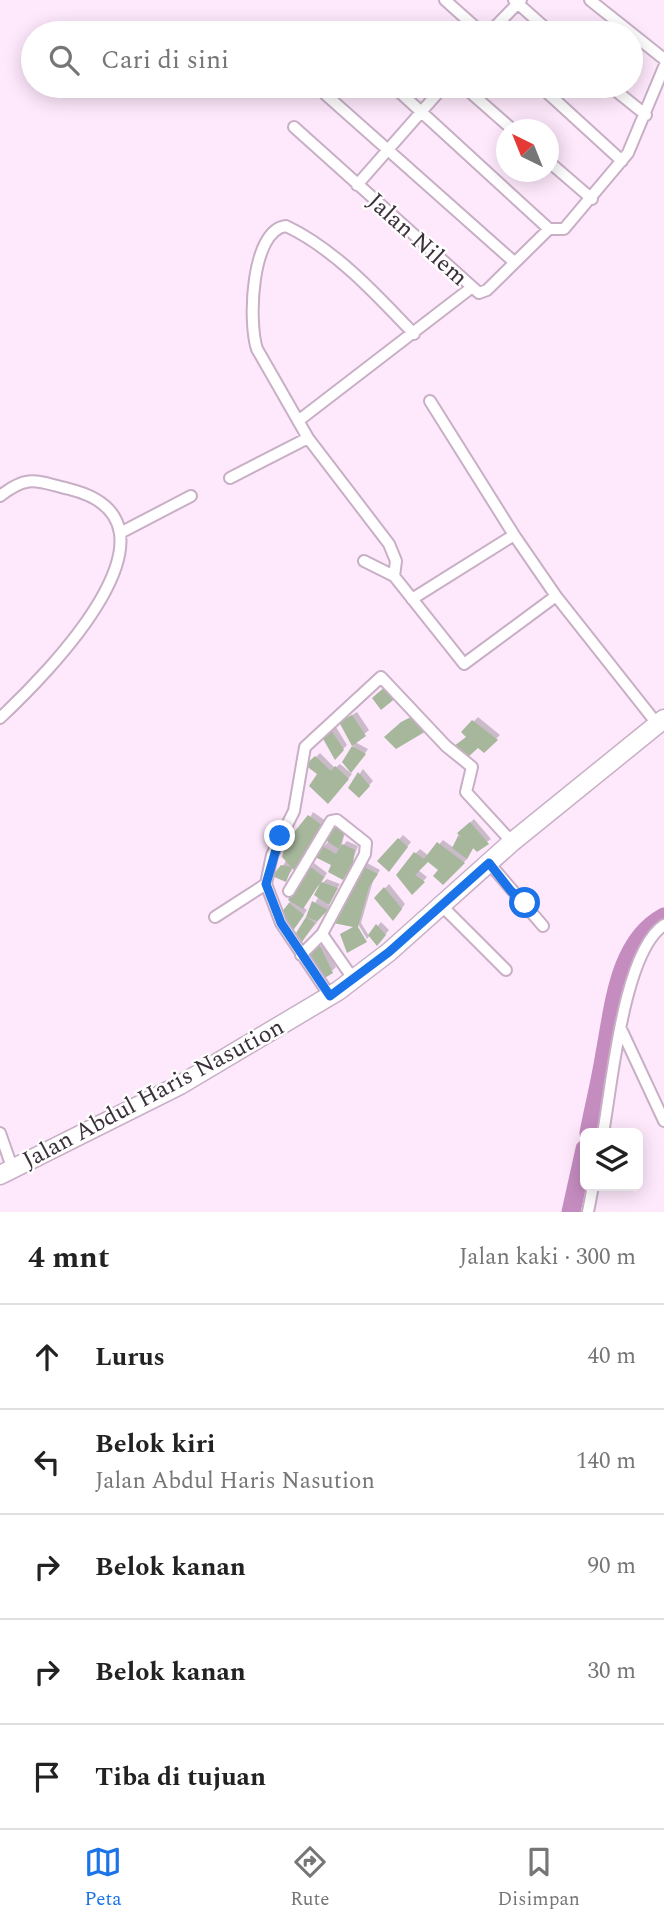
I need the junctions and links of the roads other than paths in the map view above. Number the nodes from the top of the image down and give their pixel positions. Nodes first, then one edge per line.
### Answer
1 (590, 0) edge
2 (445, 1) edge
3 (517, 1) edge
4 (468, 21) edge
5 (500, 21) edge
6 (538, 21) edge
7 (616, 21) edge
8 (643, 42) edge
9 (664, 59) edge
10 (664, 67) edge
11 (330, 98) edge
12 (406, 98) edge
13 (433, 98) edge
14 (477, 98) edge
15 (554, 98) edge
16 (625, 98) edge
17 (421, 112) junction
18 (646, 115) junction
19 (500, 119) edge
20 (294, 127) dead end
21 (389, 148) junction
22 (625, 157) junction
23 (559, 171) edge
24 (357, 185) junction
25 (592, 200) junction
26 (549, 229) junction
27 (513, 261) junction
28 (471, 288) junction
29 (414, 334) junction
30 (430, 401) dead end
31 (298, 421) junction
32 (308, 438) junction
33 (229, 478) dead end
34 (0, 496) edge
35 (191, 496) dead end
36 (120, 533) junction
37 (514, 535) junction
38 (364, 561) dead end
39 (394, 576) junction
40 (556, 596) junction
41 (412, 600) junction
42 (0, 718) edge
43 (661, 722) edge
44 (512, 842) junction
45 (489, 863) junction
46 (266, 884) junction
47 (289, 891) dead end
48 (441, 905) junction
49 (215, 917) dead end
50 (543, 926) dead end
51 (664, 926) edge
52 (322, 934) junction
53 (301, 955) junction
54 (506, 970) dead end
55 (354, 980) junction
56 (330, 996) junction
57 (622, 1031) junction
58 (664, 1121) edge
59 (604, 1128) edge
60 (0, 1133) edge
61 (6, 1171) edge
62 (592, 1191) edge
63 (589, 1212) edge

1 - 7 street
2 - 4 street
3 - 5 street
3 - 6 street
8 - 9 street
10 - 18 street, Jalan Nilem
11 - 21 street
12 - 17 street
13 - 17 street
14 - 19 street
15 - 22 street
16 - 18 street
17 - 21 street
17 - 26 street
18 - 22 street, Jalan Nilem
20 - 24 street, Jalan Nilem
21 - 24 street
21 - 27 street
22 - 25 street, Jalan Nilem
23 - 25 street
24 - 28 street, Jalan Nilem
25 - 26 street, Jalan Nilem
26 - 27 street, Jalan Nilem
27 - 28 street, Jalan Nilem
28 - 29 street
29 - 31 street
29 - 31 street
30 - 37 street
31 - 32 street
32 - 33 street
32 - 39 street
34 - 36 street
35 - 36 street
36 - 42 street
37 - 40 street
37 - 41 street
38 - 39 street
39 - 41 street
40 - 41 street
40 - 43 street
43 - 44 main road, Jalan Abdul Haris Nasution
44 - 45 main road, Jalan Abdul Haris Nasution
44 - 46 street
45 - 48 main road, Jalan Abdul Haris Nasution
45 - 50 street
46 - 49 street
46 - 53 street
47 - 52 street
48 - 54 street
48 - 55 main road, Jalan Abdul Haris Nasution
51 - 57 street
52 - 53 street
52 - 55 street
53 - 56 street
55 - 56 main road, Jalan Abdul Haris Nasution
56 - 61 main road, Jalan Abdul Haris Nasution
57 - 58 street
57 - 59 street
60 - 61 street
62 - 63 street

